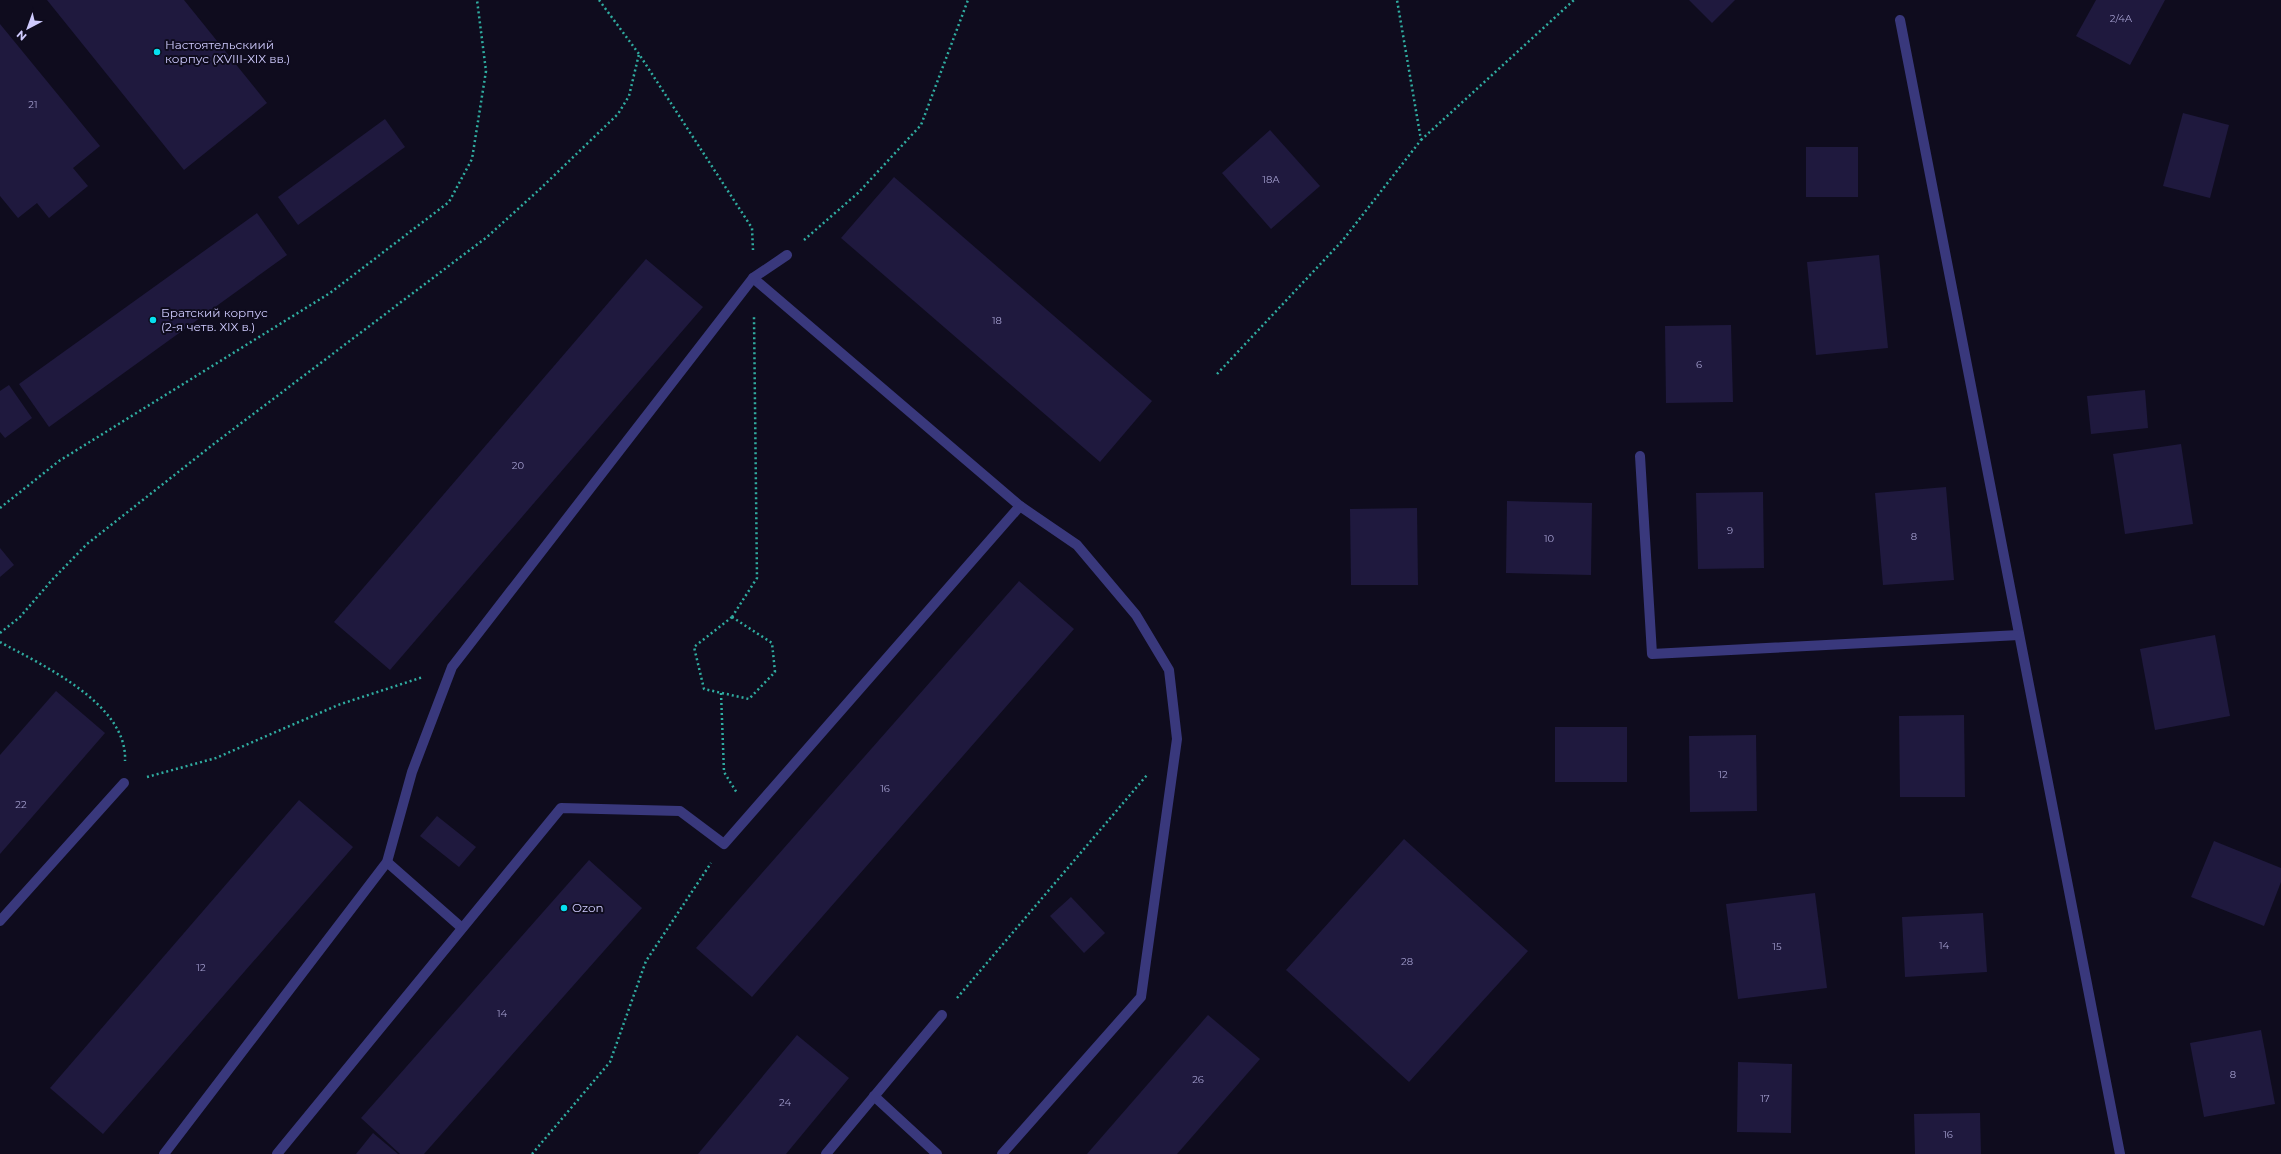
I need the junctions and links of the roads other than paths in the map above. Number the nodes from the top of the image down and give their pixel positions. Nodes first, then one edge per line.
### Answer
1 (1900, 20) dead end
2 (787, 255) road end
3 (753, 278) junction
4 (1640, 456) dead end
5 (1020, 506) junction
6 (2019, 635) junction
7 (124, 783) road end
8 (387, 862) junction
9 (0, 921) edge
10 (462, 928) junction
11 (942, 1015) road end
12 (874, 1096) junction
13 (164, 1154) edge
14 (277, 1154) edge
15 (826, 1154) edge
16 (937, 1154) edge
17 (1002, 1154) edge
18 (2120, 1154) edge

1 - 6 street
2 - 3 street
3 - 5 street
3 - 8 street
4 - 6 street
5 - 10 street
5 - 17 street
6 - 18 street
7 - 9 street
8 - 10 street
8 - 13 street
10 - 14 street
11 - 12 street
12 - 15 street
12 - 16 street

